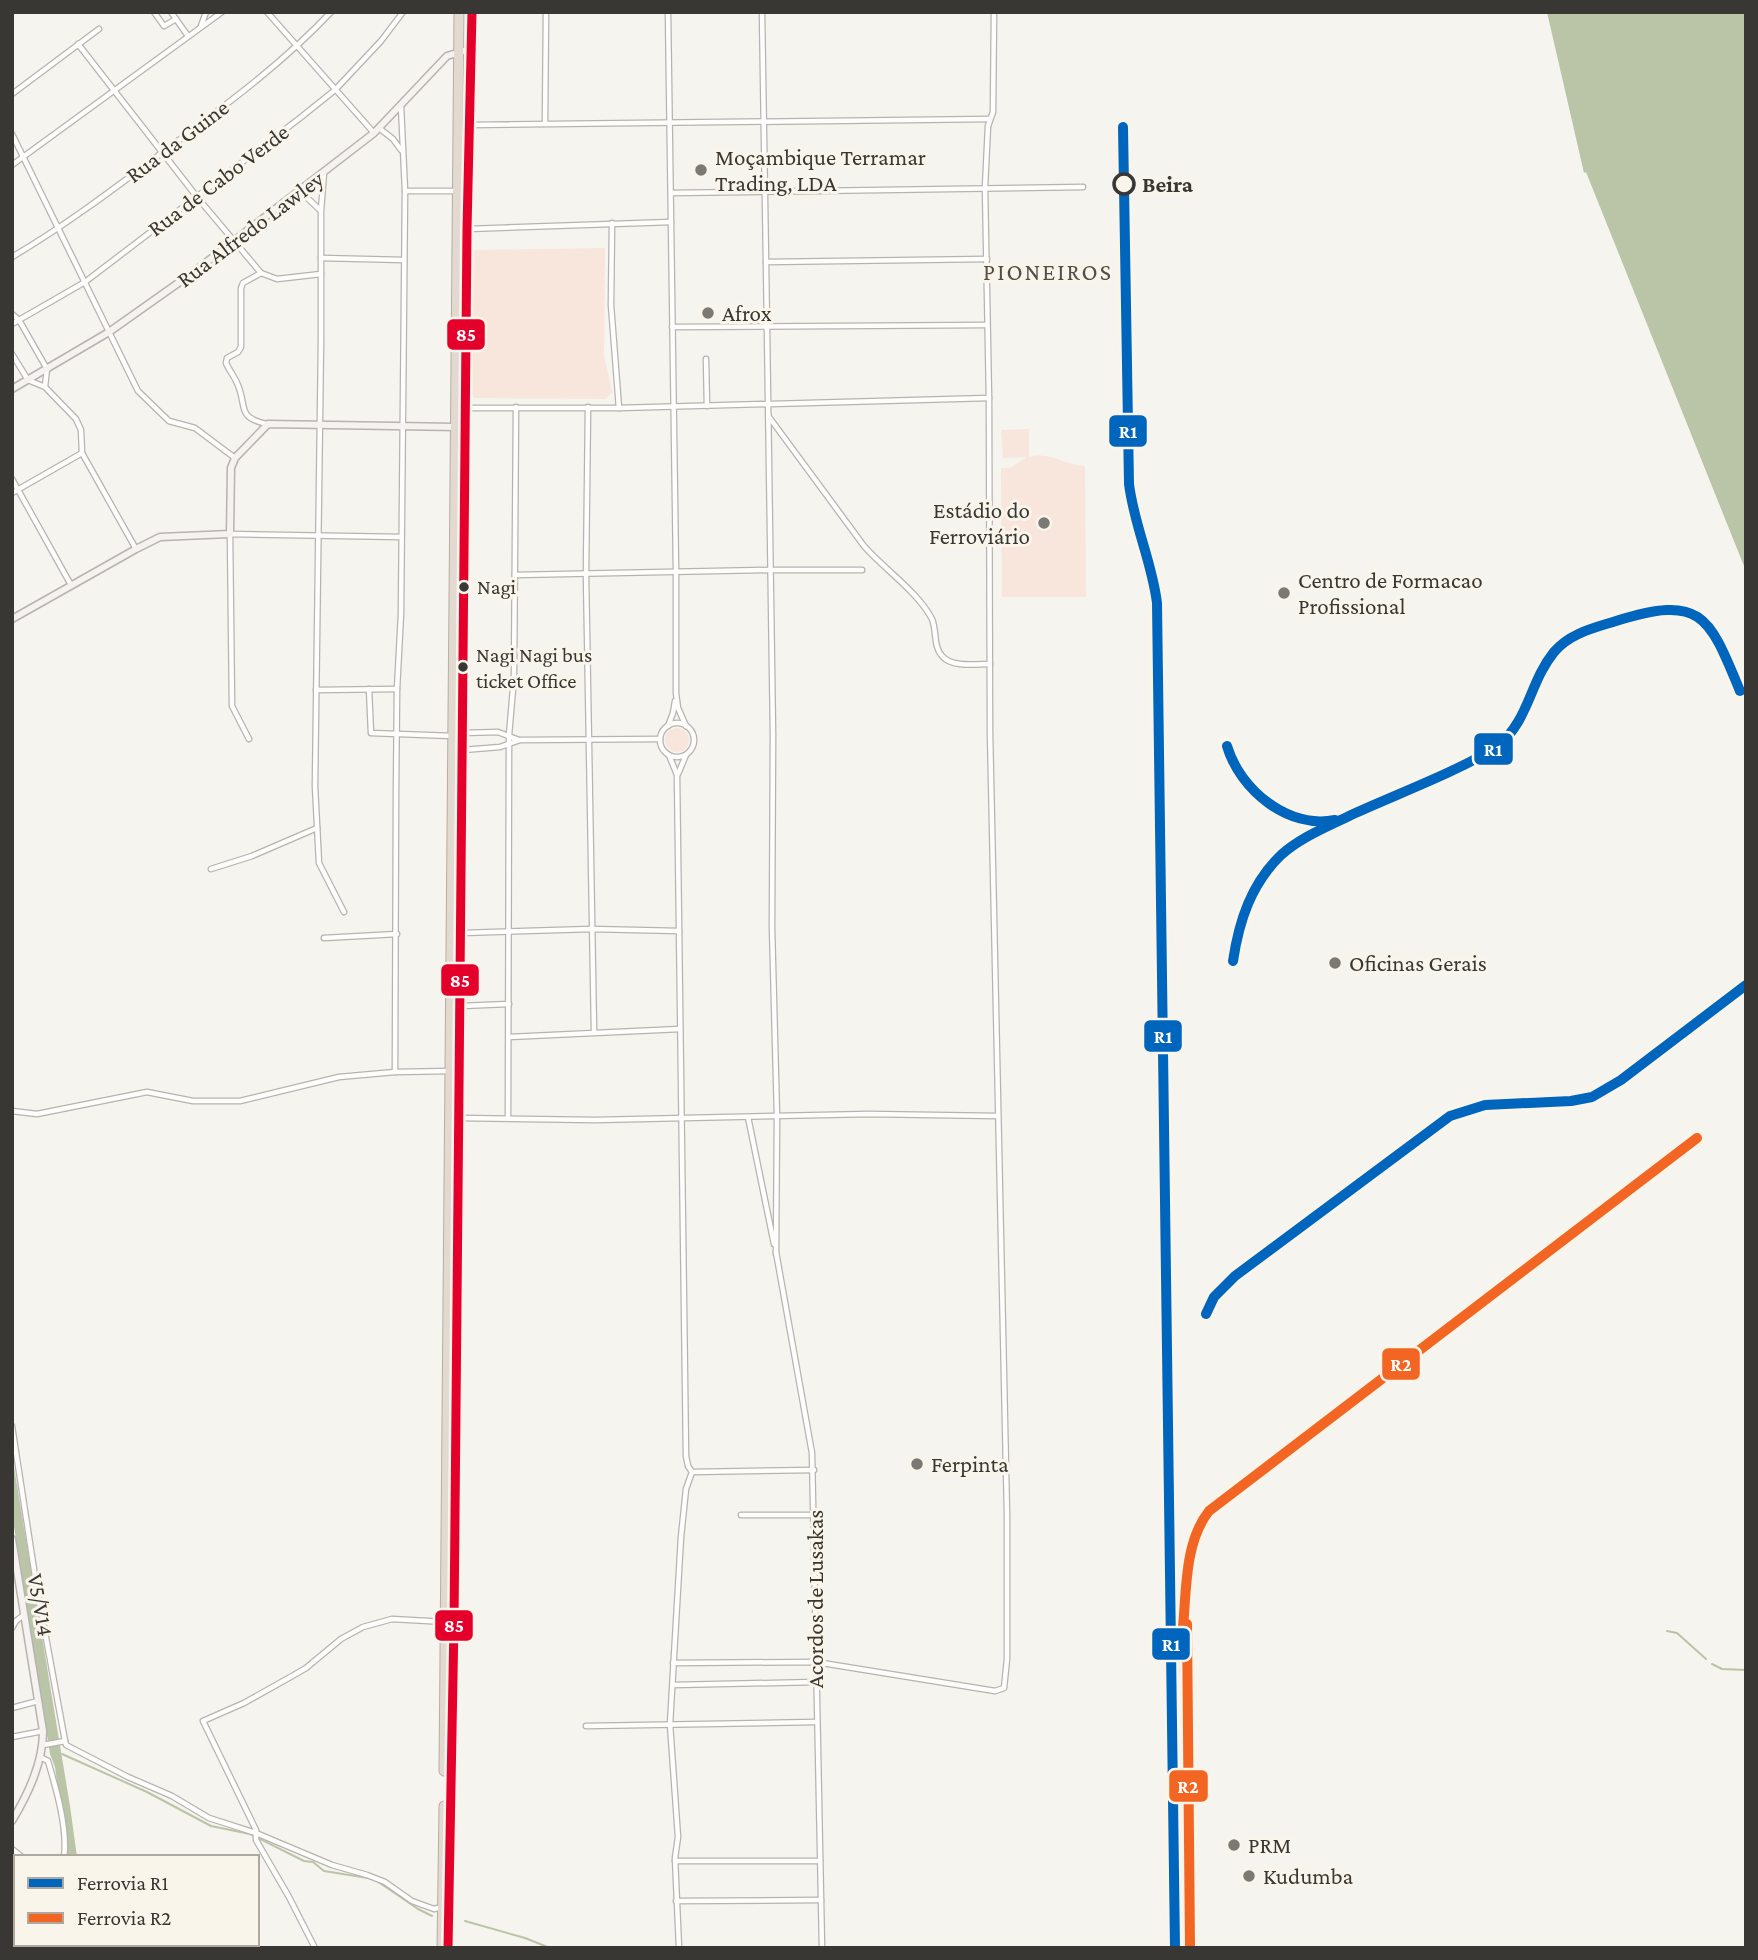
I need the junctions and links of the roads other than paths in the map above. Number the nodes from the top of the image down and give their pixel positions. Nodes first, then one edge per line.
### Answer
1 (154, 12) edge
2 (171, 12) edge
3 (205, 12) edge
4 (222, 12) edge
5 (267, 12) edge
6 (403, 12) edge
7 (459, 12) edge
8 (472, 12) edge
9 (546, 12) edge
10 (668, 12) edge
11 (762, 12) edge
12 (994, 12) edge
13 (330, 13) edge
14 (176, 19) junction
15 (201, 27) junction
16 (99, 29) dead end
17 (188, 36) junction
18 (78, 44) junction
19 (298, 47) junction
20 (465, 51) junction
21 (116, 90) junction
22 (335, 90) junction
23 (12, 94) edge
24 (464, 98) junction
25 (401, 105) junction
26 (990, 119) junction
27 (764, 121) junction
28 (670, 122) junction
29 (545, 124) junction
30 (468, 125) junction
31 (402, 126) junction
32 (377, 131) junction
33 (12, 134) edge
34 (386, 134) junction
35 (162, 152) junction
36 (402, 152) junction
37 (463, 156) junction
38 (24, 158) junction
39 (12, 165) edge
40 (324, 173) junction
41 (985, 187) junction
42 (1083, 187) dead end
43 (300, 191) junction
44 (405, 191) junction
45 (458, 191) junction
46 (766, 192) junction
47 (671, 193) junction
48 (197, 197) junction
49 (321, 211) junction
50 (462, 215) junction
51 (671, 222) junction
52 (612, 223) junction
53 (60, 229) junction
54 (464, 235) junction
55 (234, 242) junction
56 (12, 257) edge
57 (321, 258) junction
58 (987, 259) junction
59 (404, 260) junction
60 (766, 262) junction
61 (261, 273) junction
62 (321, 274) junction
63 (85, 282) junction
64 (12, 314) edge
65 (19, 320) junction
66 (12, 324) edge
67 (987, 325) junction
68 (767, 326) junction
69 (672, 327) junction
70 (109, 332) junction
71 (12, 354) edge
72 (706, 359) dead end
73 (47, 369) junction
74 (455, 377) junction
75 (466, 377) junction
76 (27, 380) junction
77 (45, 387) junction
78 (12, 389) edge
79 (989, 398) junction
80 (768, 405) junction
81 (707, 406) junction
82 (516, 407) junction
83 (587, 407) junction
84 (674, 407) junction
85 (466, 408) junction
86 (619, 408) junction
87 (768, 416) junction
88 (268, 424) junction
89 (320, 427) junction
90 (402, 427) junction
91 (457, 427) junction
92 (82, 453) junction
93 (235, 458) junction
94 (461, 471) junction
95 (12, 478) edge
96 (19, 489) junction
97 (12, 493) edge
98 (230, 534) junction
99 (317, 535) junction
100 (401, 537) junction
101 (136, 549) junction
102 (770, 569) junction
103 (862, 570) dead end
104 (676, 571) junction
105 (586, 574) junction
106 (515, 575) junction
107 (71, 585) junction
108 (12, 619) edge
109 (990, 664) junction
110 (369, 689) junction
111 (397, 689) junction
112 (316, 690) junction
113 (676, 693) junction
114 (686, 726) junction
115 (667, 727) junction
116 (398, 733) junction
117 (458, 734) junction
118 (509, 735) junction
119 (588, 738) junction
120 (249, 739) dead end
121 (660, 739) junction
122 (520, 740) junction
123 (509, 745) junction
124 (463, 750) junction
125 (669, 755) junction
126 (686, 755) junction
127 (677, 775) junction
128 (317, 828) junction
129 (211, 869) dead end
130 (344, 912) dead end
131 (591, 929) junction
132 (679, 930) junction
133 (509, 931) junction
134 (461, 933) junction
135 (397, 934) junction
136 (324, 938) dead end
137 (509, 1004) junction
138 (460, 1006) junction
139 (680, 1029) junction
140 (594, 1032) junction
141 (509, 1037) junction
142 (455, 1071) junction
143 (395, 1072) junction
144 (12, 1111) edge
145 (778, 1116) junction
146 (997, 1116) junction
147 (748, 1117) junction
148 (458, 1118) junction
149 (508, 1118) junction
150 (682, 1118) junction
151 (776, 1254) junction
152 (12, 1426) edge
153 (814, 1470) junction
154 (692, 1472) junction
155 (815, 1514) junction
156 (741, 1515) dead end
157 (12, 1539) edge
158 (26, 1613) junction
159 (449, 1622) junction
160 (12, 1628) edge
161 (816, 1662) junction
162 (673, 1663) junction
163 (816, 1682) junction
164 (673, 1685) junction
165 (38, 1701) junction
166 (12, 1708) edge
167 (817, 1723) junction
168 (670, 1724) junction
169 (586, 1726) dead end
170 (43, 1731) junction
171 (12, 1737) edge
172 (65, 1741) junction
173 (43, 1745) junction
174 (40, 1757) junction
175 (12, 1821) edge
176 (256, 1835) junction
177 (64, 1855) edge
178 (820, 1860) junction
179 (675, 1861) junction
180 (821, 1900) junction
181 (676, 1901) junction
182 (442, 1907) junction
183 (315, 1948) edge
184 (442, 1948) edge
185 (448, 1948) edge
186 (679, 1948) edge
187 (822, 1948) edge

1 - 14 street
2 - 14 street
3 - 15 street
4 - 15 street
5 - 19 street
6 - 22 street, Rua de Cabo Verde
7 - 20 highway
8 - 20 highway
9 - 29 street
10 - 28 street
11 - 27 street
12 - 26 street
13 - 19 street, Rua da Guine
14 - 17 street
15 - 17 street
16 - 18 street
17 - 21 street
18 - 21 street
18 - 23 street
19 - 22 street
19 - 35 street, Rua da Guine
20 - 24 highway
20 - 25 street, Rua Alfredo Lawley
21 - 35 street
21 - 38 street
22 - 32 street
22 - 48 street, Rua de Cabo Verde
24 - 30 highway
24 - 37 highway
25 - 31 street
25 - 32 street, Rua Alfredo Lawley
26 - 27 street
26 - 41 street
27 - 28 street
27 - 46 street
28 - 29 street
28 - 47 street
29 - 30 street
30 - 37 highway
31 - 34 street
31 - 36 street
32 - 34 street
32 - 40 street, Rua Alfredo Lawley
33 - 38 street
34 - 36 street
35 - 48 street
35 - 53 street, Rua da Guine
36 - 44 street
37 - 45 highway
37 - 50 highway
38 - 39 street
38 - 53 street
40 - 43 street, Rua Alfredo Lawley
40 - 49 street
41 - 42 street
41 - 46 street
41 - 58 street
43 - 49 street
43 - 55 street, Rua Alfredo Lawley
44 - 45 street
44 - 59 street
45 - 50 highway
46 - 47 street
46 - 60 street
47 - 51 street
48 - 55 street
48 - 63 street, Rua de Cabo Verde
49 - 57 street
50 - 54 highway
50 - 54 highway
51 - 52 street
51 - 69 street
52 - 54 street
52 - 86 street
53 - 56 street, Rua da Guine
53 - 63 street
54 - 74 highway
54 - 75 highway
55 - 61 street
55 - 70 street, Rua Alfredo Lawley
57 - 59 street
57 - 62 street
58 - 60 street
58 - 67 street
59 - 90 street
60 - 68 street
61 - 62 street
61 - 88 street
62 - 89 street
63 - 65 street, Rua de Cabo Verde
63 - 70 street
64 - 65 street
65 - 66 street, Rua de Cabo Verde
65 - 73 street
67 - 68 street
67 - 79 street
68 - 69 street
68 - 80 street
69 - 84 street
70 - 73 street, Rua Alfredo Lawley
70 - 93 street
71 - 76 street
72 - 81 street
73 - 76 street, Rua Alfredo Lawley
73 - 77 street
74 - 75 highway
74 - 91 highway
75 - 85 highway
76 - 77 street
76 - 78 street, Rua Alfredo Lawley
77 - 92 street
79 - 80 street
79 - 109 street
80 - 81 street
80 - 87 street
81 - 84 street
82 - 83 street
82 - 85 street
82 - 106 street
83 - 86 street
83 - 105 street
84 - 86 street
84 - 104 street
85 - 94 highway
87 - 102 street
87 - 109 street
88 - 89 street
88 - 93 street
89 - 90 street
89 - 99 street
90 - 91 street
90 - 100 street
91 - 94 highway
92 - 96 street
92 - 101 street
93 - 98 street
94 - 117 highway
95 - 96 street
96 - 97 street
96 - 107 street
98 - 99 street
98 - 101 street
98 - 120 street
99 - 100 street
99 - 112 street
100 - 111 street
101 - 107 street
102 - 103 street
102 - 104 street
102 - 145 street
104 - 105 street
104 - 113 street
105 - 106 street
105 - 119 street
106 - 118 street
107 - 108 street
109 - 146 street
110 - 111 street
110 - 112 street
110 - 116 street
111 - 116 street
112 - 128 street
113 - 114 street
113 - 115 street
114 - 115 street
114 - 126 street
115 - 121 street
116 - 117 street
116 - 135 street
117 - 118 street
117 - 124 highway
117 - 142 highway
118 - 122 street
118 - 123 street
119 - 121 street
119 - 122 street
119 - 131 street
121 - 125 street
122 - 123 street
123 - 124 street
123 - 133 street
124 - 134 highway
125 - 126 street
125 - 127 street
126 - 127 street
127 - 132 street
128 - 129 street
128 - 130 street
131 - 132 street
131 - 133 street
131 - 140 street
132 - 139 street
133 - 134 street
133 - 137 street
134 - 138 highway
135 - 136 street
135 - 143 street
137 - 138 street
137 - 141 street
138 - 142 highway
139 - 140 street
139 - 150 street
140 - 141 street
141 - 149 street
142 - 143 street
142 - 148 highway
142 - 159 highway
143 - 144 street
145 - 146 street
145 - 147 street
145 - 151 street
146 - 161 street
147 - 150 street
147 - 151 street
148 - 149 street
148 - 159 highway
149 - 150 street
150 - 154 street
151 - 153 street, Acordos de Lusakas
152 - 172 street, V5/V14
153 - 154 street
153 - 155 street, Acordos de Lusakas
154 - 162 street
155 - 156 street
155 - 161 street, Acordos de Lusakas
157 - 158 street
158 - 160 street
158 - 165 street
159 - 176 street
159 - 182 highway
159 - 185 highway
161 - 162 street
161 - 163 street, Acordos de Lusakas
162 - 164 street
163 - 164 street
163 - 167 street, Acordos de Lusakas
164 - 168 street
165 - 166 street
165 - 170 street
167 - 168 street
167 - 178 street, Acordos de Lusakas
168 - 169 street
168 - 179 street
170 - 171 street
170 - 173 street
172 - 173 street
172 - 176 street
173 - 174 street
174 - 175 street
174 - 177 street
176 - 182 street
176 - 183 street
178 - 179 street
178 - 180 street, Acordos de Lusakas
179 - 181 street
180 - 181 street
180 - 187 street, Acordos de Lusakas
181 - 186 street
182 - 184 highway

